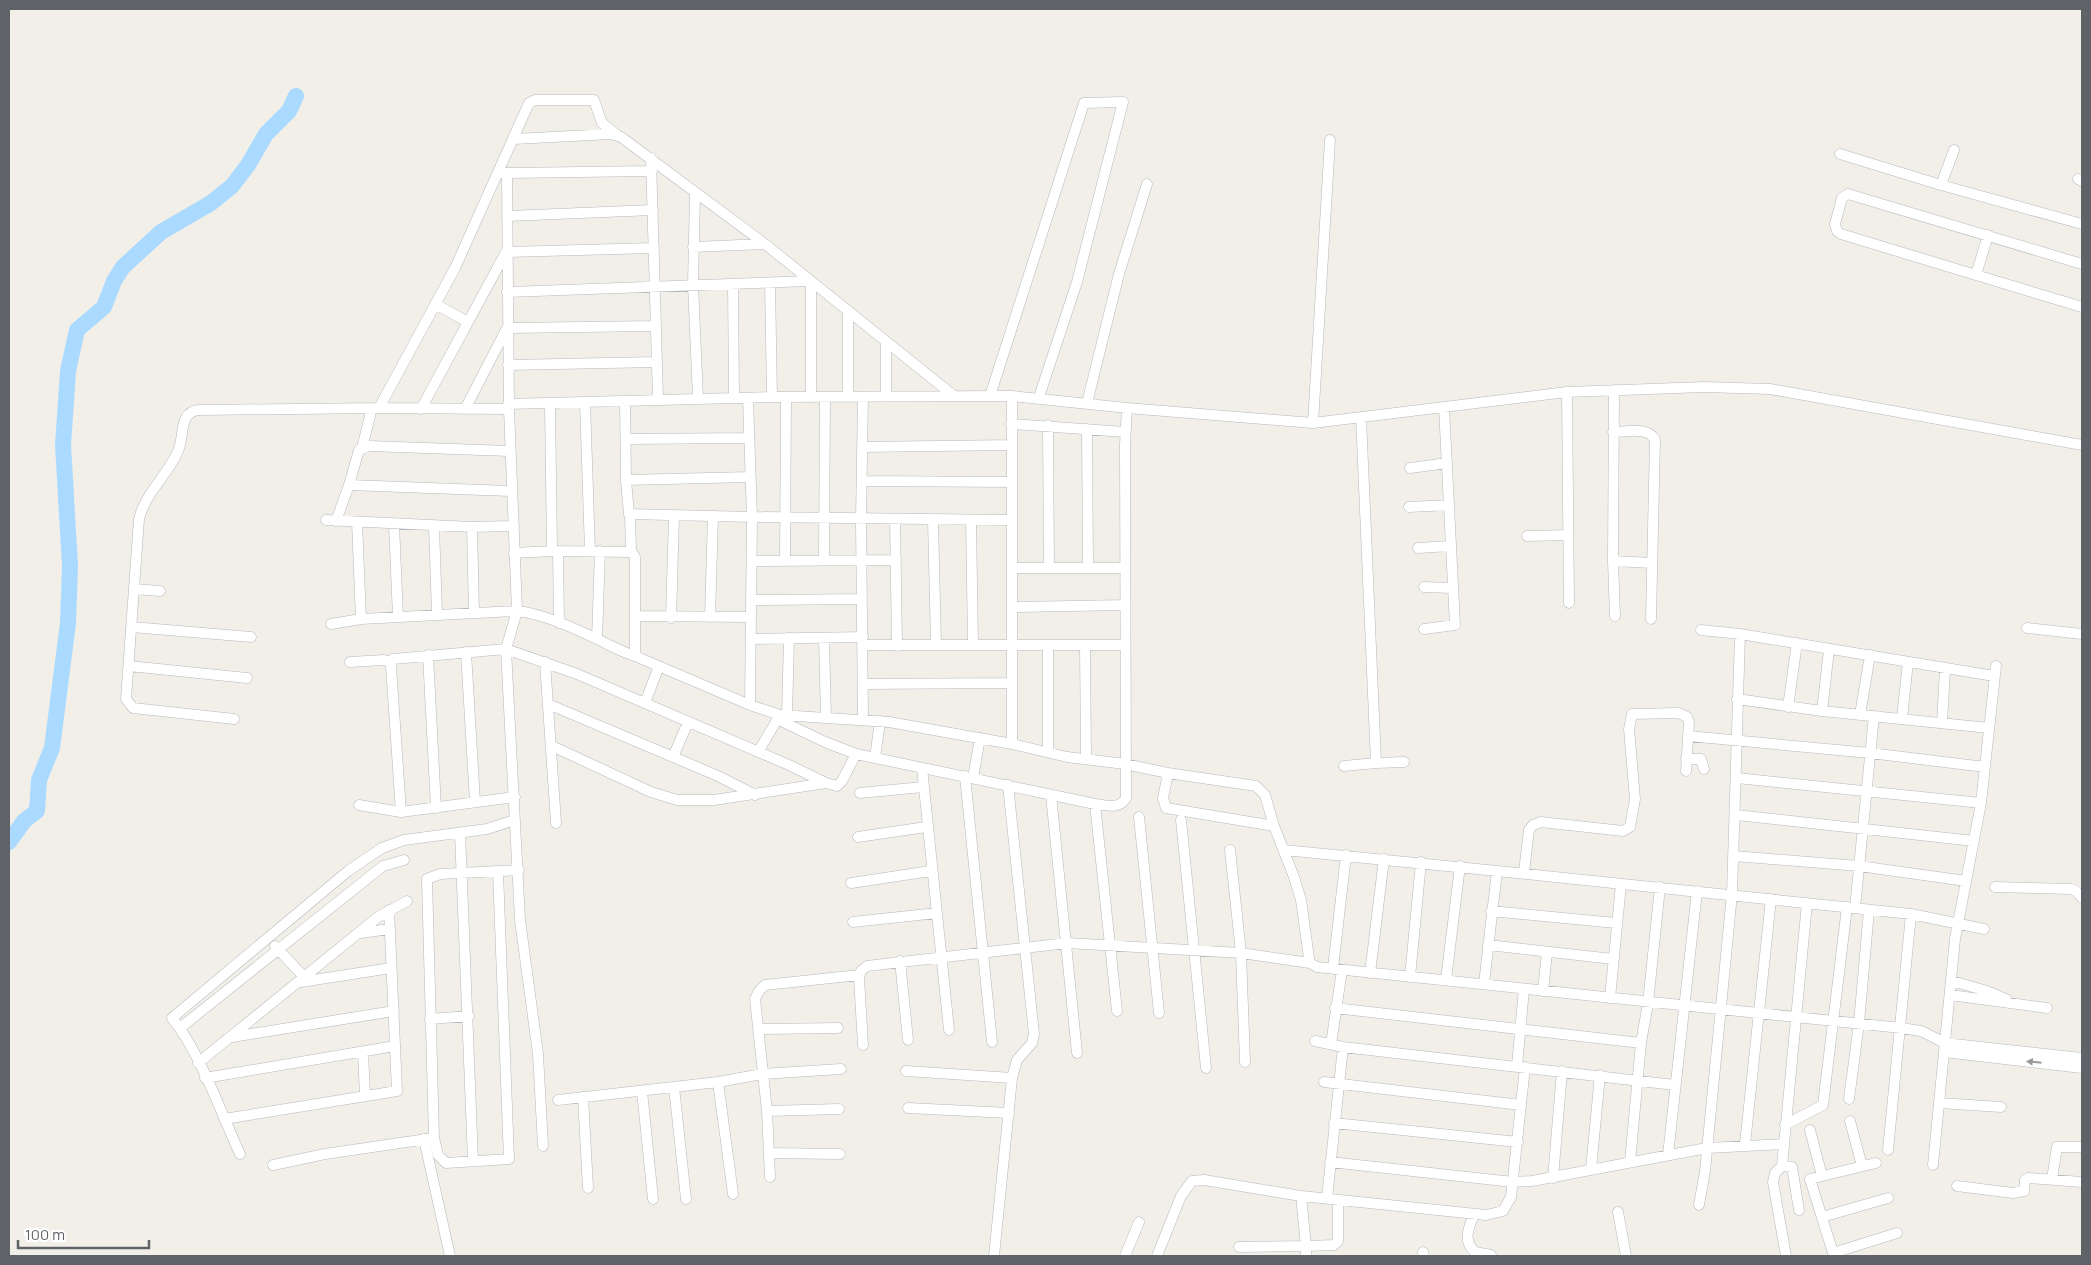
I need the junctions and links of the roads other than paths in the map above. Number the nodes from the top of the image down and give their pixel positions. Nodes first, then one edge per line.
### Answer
1 (618, 135) junction
2 (514, 139) junction
3 (1330, 140) dead end
4 (1954, 150) dead end
5 (1840, 154) dead end
6 (651, 158) junction
7 (652, 171) junction
8 (502, 173) junction
9 (1148, 184) dead end
10 (1941, 185) junction
11 (695, 193) junction
12 (653, 210) junction
13 (507, 216) junction
14 (2082, 224) edge
15 (1988, 235) junction
16 (765, 244) junction
17 (693, 247) junction
18 (654, 248) junction
19 (506, 252) junction
20 (2082, 264) edge
21 (1976, 275) junction
22 (810, 282) junction
23 (770, 283) junction
24 (693, 284) junction
25 (733, 284) junction
26 (655, 286) junction
27 (507, 292) junction
28 (435, 304) junction
29 (2082, 307) edge
30 (848, 311) junction
31 (468, 322) junction
32 (655, 326) junction
33 (507, 328) junction
34 (886, 343) junction
35 (657, 362) junction
36 (508, 365) junction
37 (1614, 390) junction
38 (1567, 392) junction
39 (811, 396) junction
40 (848, 396) junction
41 (886, 396) junction
42 (954, 396) junction
43 (990, 396) junction
44 (1012, 396) junction
45 (772, 397) junction
46 (786, 397) junction
47 (824, 397) junction
48 (864, 397) junction
49 (1039, 397) junction
50 (698, 398) junction
51 (734, 398) junction
52 (748, 398) junction
53 (658, 399) junction
54 (625, 401) junction
55 (586, 402) junction
56 (1087, 403) junction
57 (550, 404) junction
58 (509, 407) junction
59 (1444, 407) junction
60 (376, 408) junction
61 (1127, 408) junction
62 (421, 409) junction
63 (465, 409) junction
64 (1362, 417) junction
65 (1313, 422) junction
66 (1011, 424) junction
67 (1048, 425) junction
68 (1087, 429) junction
69 (1125, 432) junction
70 (1613, 432) junction
71 (749, 438) junction
72 (626, 439) junction
73 (1011, 445) junction
74 (2082, 445) edge
75 (863, 447) junction
76 (362, 448) junction
77 (510, 451) junction
78 (1447, 463) junction
79 (1410, 468) dead end
80 (750, 477) junction
81 (626, 480) junction
82 (862, 481) junction
83 (1012, 482) junction
84 (349, 485) junction
85 (512, 491) junction
86 (1449, 504) junction
87 (1409, 507) dead end
88 (630, 514) junction
89 (674, 516) junction
90 (713, 516) junction
91 (752, 517) junction
92 (784, 518) junction
93 (824, 519) junction
94 (861, 520) junction
95 (895, 520) junction
96 (933, 520) junction
97 (971, 520) junction
98 (1012, 520) junction
99 (357, 522) junction
100 (394, 524) junction
101 (434, 526) junction
102 (514, 526) junction
103 (472, 527) junction
104 (1568, 535) junction
105 (1527, 536) dead end
106 (1450, 546) junction
107 (1418, 548) dead end
108 (555, 551) junction
109 (595, 551) junction
110 (631, 551) junction
111 (514, 554) junction
112 (861, 560) junction
113 (896, 560) junction
114 (785, 561) junction
115 (824, 561) junction
116 (1613, 561) junction
117 (752, 562) junction
118 (1652, 563) junction
119 (1088, 567) junction
120 (1012, 568) junction
121 (1049, 568) junction
122 (1125, 568) junction
123 (1424, 587) dead end
124 (1452, 588) junction
125 (135, 589) junction
126 (160, 591) dead end
127 (862, 599) junction
128 (752, 600) junction
129 (1569, 603) dead end
130 (1125, 605) junction
131 (1012, 607) junction
132 (517, 611) junction
133 (474, 613) junction
134 (437, 614) junction
135 (398, 616) junction
136 (635, 616) junction
137 (1615, 616) dead end
138 (751, 617) junction
139 (671, 618) junction
140 (710, 618) junction
141 (361, 619) junction
142 (1651, 619) dead end
143 (559, 623) junction
144 (331, 624) dead end
145 (132, 627) junction
146 (2028, 628) dead end
147 (1424, 629) dead end
148 (1702, 630) dead end
149 (1740, 634) junction
150 (2082, 634) edge
151 (252, 637) dead end
152 (789, 638) junction
153 (824, 638) junction
154 (598, 639) junction
155 (752, 639) junction
156 (863, 641) junction
157 (1797, 643) junction
158 (1012, 644) junction
159 (936, 645) junction
160 (973, 645) junction
161 (1048, 645) junction
162 (1085, 645) junction
163 (1125, 645) junction
164 (897, 646) junction
165 (506, 649) junction
166 (1829, 650) junction
167 (466, 652) junction
168 (428, 655) junction
169 (635, 656) junction
170 (1870, 656) junction
171 (350, 662) dead end
172 (391, 662) junction
173 (545, 662) junction
174 (1908, 662) junction
175 (129, 666) junction
176 (659, 666) junction
177 (1945, 669) junction
178 (247, 678) dead end
179 (1011, 683) junction
180 (864, 684) junction
181 (1736, 699) junction
182 (645, 703) junction
183 (548, 704) junction
184 (750, 705) junction
185 (1788, 707) junction
186 (1822, 711) junction
187 (1860, 715) junction
188 (781, 716) junction
189 (1874, 716) junction
190 (826, 718) junction
191 (1902, 718) junction
192 (234, 719) dead end
193 (864, 720) junction
194 (880, 721) junction
195 (688, 722) junction
196 (1942, 723) junction
197 (1989, 728) junction
198 (1688, 736) junction
199 (980, 738) junction
200 (1737, 739) junction
201 (1012, 744) junction
202 (552, 746) junction
203 (758, 752) junction
204 (1048, 752) junction
205 (1870, 753) junction
206 (856, 754) junction
207 (673, 757) junction
208 (875, 758) junction
209 (1086, 759) junction
210 (1686, 759) junction
211 (1404, 762) dead end
212 (1376, 763) junction
213 (1125, 764) junction
214 (1344, 766) dead end
215 (1985, 767) junction
216 (922, 768) junction
217 (1704, 769) dead end
218 (1686, 771) dead end
219 (1168, 773) junction
220 (969, 777) junction
221 (1737, 778) junction
222 (826, 783) junction
223 (1008, 785) junction
224 (923, 787) junction
225 (1865, 792) junction
226 (860, 793) dead end
227 (755, 795) junction
228 (1051, 795) junction
229 (516, 797) junction
230 (475, 802) junction
231 (1981, 803) junction
232 (1095, 804) junction
233 (359, 805) dead end
234 (436, 808) junction
235 (401, 812) junction
236 (1736, 815) junction
237 (1139, 817) dead end
238 (516, 820) junction
239 (1181, 820) dead end
240 (556, 823) dead end
241 (1274, 826) junction
242 (926, 827) junction
243 (1863, 829) junction
244 (460, 833) junction
245 (858, 838) dead end
246 (1974, 842) junction
247 (1230, 850) dead end
248 (1284, 850) junction
249 (1346, 855) junction
250 (1734, 856) junction
251 (1384, 859) junction
252 (404, 860) dead end
253 (1420, 862) junction
254 (1460, 866) junction
255 (1859, 866) junction
256 (519, 870) junction
257 (1497, 871) junction
258 (498, 872) junction
259 (931, 872) junction
260 (1524, 872) junction
261 (462, 873) junction
262 (1966, 881) junction
263 (850, 882) dead end
264 (1621, 884) junction
265 (1660, 887) junction
266 (1995, 887) dead end
267 (1697, 891) junction
268 (1732, 894) junction
269 (2082, 898) edge
270 (1771, 899) junction
271 (407, 900) dead end
272 (1807, 903) junction
273 (1851, 908) junction
274 (389, 910) junction
275 (1869, 910) junction
276 (1491, 911) junction
277 (936, 913) junction
278 (1911, 914) junction
279 (853, 922) dead end
280 (1957, 922) junction
281 (1616, 923) junction
282 (390, 929) junction
283 (1984, 929) dead end
284 (359, 933) junction
285 (268, 938) junction
286 (1067, 943) junction
287 (1109, 945) junction
288 (1488, 945) junction
289 (1024, 946) junction
290 (1152, 946) junction
291 (278, 950) junction
292 (1194, 951) junction
293 (982, 952) junction
294 (1547, 952) junction
295 (1246, 954) junction
296 (941, 957) junction
297 (1613, 959) junction
298 (900, 961) junction
299 (1310, 963) junction
300 (392, 968) junction
301 (1337, 969) junction
302 (1370, 972) junction
303 (859, 975) junction
304 (1410, 977) junction
305 (302, 980) junction
306 (1446, 980) junction
307 (1952, 981) junction
308 (1484, 984) junction
309 (1524, 989) junction
310 (1543, 991) junction
311 (1950, 995) junction
312 (1610, 998) junction
313 (2011, 1001) junction
314 (1648, 1003) junction
315 (1685, 1007) junction
316 (1335, 1008) junction
317 (2047, 1008) dead end
318 (394, 1010) junction
319 (1722, 1010) junction
320 (1117, 1011) dead end
321 (1159, 1013) dead end
322 (1759, 1013) junction
323 (469, 1016) junction
324 (1797, 1016) junction
325 (430, 1019) junction
326 (1835, 1021) junction
327 (1859, 1024) junction
328 (180, 1028) junction
329 (838, 1028) dead end
330 (1520, 1028) junction
331 (1900, 1028) junction
332 (760, 1029) junction
333 (949, 1030) dead end
334 (231, 1037) junction
335 (908, 1040) dead end
336 (992, 1042) dead end
337 (1315, 1042) dead end
338 (1641, 1043) junction
339 (1331, 1044) junction
340 (863, 1045) dead end
341 (395, 1046) junction
342 (1343, 1046) junction
343 (1945, 1048) junction
344 (363, 1052) junction
345 (1078, 1053) dead end
346 (2082, 1058) edge
347 (2056, 1060) junction
348 (1245, 1062) dead end
349 (198, 1063) junction
350 (1521, 1067) junction
351 (1206, 1068) dead end
352 (2082, 1068) edge
353 (841, 1069) dead end
354 (906, 1071) dead end
355 (1562, 1071) junction
356 (762, 1074) junction
357 (1600, 1075) junction
358 (205, 1078) junction
359 (1012, 1078) junction
360 (1638, 1079) junction
361 (718, 1082) junction
362 (1324, 1082) dead end
363 (1339, 1084) junction
364 (1675, 1085) junction
365 (674, 1087) junction
366 (642, 1091) junction
367 (366, 1096) junction
368 (582, 1098) junction
369 (1849, 1099) dead end
370 (558, 1100) dead end
371 (1940, 1103) junction
372 (1521, 1105) junction
373 (2001, 1107) dead end
374 (908, 1108) dead end
375 (839, 1109) dead end
376 (767, 1111) junction
377 (1008, 1113) junction
378 (224, 1119) junction
379 (1850, 1121) dead end
380 (1334, 1123) junction
381 (1785, 1125) junction
382 (1810, 1130) dead end
383 (429, 1139) junction
384 (1518, 1142) junction
385 (1745, 1144) junction
386 (1783, 1144) junction
387 (543, 1146) dead end
388 (2082, 1147) edge
389 (1707, 1148) junction
390 (1888, 1150) dead end
391 (770, 1153) junction
392 (240, 1154) dead end
393 (840, 1154) dead end
394 (1668, 1155) junction
395 (473, 1162) junction
396 (1330, 1162) junction
397 (1630, 1162) junction
398 (1876, 1163) dead end
399 (273, 1165) dead end
400 (1933, 1165) dead end
401 (1782, 1166) junction
402 (1862, 1166) junction
403 (1591, 1168) junction
404 (1822, 1176) junction
405 (770, 1177) dead end
406 (1553, 1178) junction
407 (2052, 1179) junction
408 (1513, 1182) junction
409 (2082, 1182) edge
410 (1957, 1186) dead end
411 (588, 1188) dead end
412 (732, 1194) dead end
413 (1301, 1196) junction
414 (1888, 1198) dead end
415 (653, 1199) dead end
416 (686, 1199) dead end
417 (1332, 1199) junction
418 (1699, 1204) dead end
419 (1799, 1210) dead end
420 (1618, 1212) dead end
421 (1474, 1214) junction
422 (1822, 1216) junction
423 (1139, 1222) dead end
424 (1897, 1233) dead end
425 (1239, 1247) dead end
426 (1306, 1251) edge
427 (1847, 1253) edge
428 (1491, 1255) edge
429 (450, 1256) edge
430 (994, 1256) edge
431 (1124, 1256) edge
432 (1157, 1256) edge
433 (1626, 1256) edge
434 (1786, 1256) edge

1 - 2 street
1 - 2 street
1 - 6 street
2 - 8 street
3 - 65 street
4 - 10 street
5 - 10 street
6 - 7 street
6 - 11 street
7 - 8 street
7 - 12 street
8 - 13 street
8 - 28 street
9 - 56 street
10 - 14 street
11 - 16 street
11 - 17 street
12 - 13 street
12 - 18 street
13 - 19 street
15 - 20 street
15 - 21 street
15 - 21 street
16 - 17 street
16 - 22 street
17 - 24 street
18 - 19 street
18 - 26 street
19 - 27 street
19 - 31 street
21 - 29 street
22 - 23 street
22 - 30 street
22 - 39 street
23 - 25 street
23 - 45 street
24 - 25 street
24 - 26 street
24 - 50 street
25 - 51 street
26 - 27 street
26 - 32 street
27 - 33 street
28 - 31 street
28 - 60 street
30 - 34 street
30 - 40 street
31 - 62 street
32 - 33 street
32 - 35 street
33 - 36 street
33 - 63 street
34 - 41 street
34 - 42 street
35 - 36 street
35 - 53 street
36 - 58 street
37 - 38 street
37 - 70 street
37 - 74 street
38 - 59 street
38 - 104 street
39 - 46 street
39 - 47 street
40 - 47 street
40 - 48 street
41 - 42 street
41 - 48 street
42 - 43 street
43 - 44 street
43 - 49 street
44 - 49 street
44 - 66 street
45 - 46 street
45 - 52 street
46 - 92 street
47 - 93 street
48 - 75 street
49 - 56 street
50 - 51 street
50 - 53 street
51 - 52 street
52 - 71 street
53 - 54 street
54 - 55 street
54 - 72 street
55 - 57 street
55 - 109 street
56 - 61 street
57 - 58 street
57 - 108 street
58 - 63 street
58 - 77 street
59 - 64 street
59 - 78 street
60 - 62 street
60 - 76 street
60 - 125 street
61 - 65 street
61 - 69 street
62 - 63 street
64 - 65 street
64 - 212 street
66 - 67 street
66 - 73 street
67 - 68 street
67 - 121 street
68 - 69 street
68 - 119 street
69 - 122 street
70 - 116 street
70 - 118 street
71 - 72 street
71 - 80 street
72 - 81 street
73 - 75 street
73 - 83 street
75 - 82 street
76 - 77 street
76 - 84 street
77 - 85 street
78 - 79 street
78 - 86 street
80 - 81 street
80 - 91 street
81 - 88 street
82 - 83 street
82 - 94 street
83 - 98 street
84 - 85 street
84 - 99 street
85 - 102 street
86 - 87 street
86 - 106 street
88 - 89 street
88 - 110 street
89 - 90 street
89 - 139 street
90 - 91 street
90 - 140 street
91 - 92 street
91 - 117 street
92 - 93 street
92 - 114 street
93 - 94 street
93 - 115 street
94 - 95 street
94 - 112 street
95 - 96 street
95 - 113 street
96 - 97 street
96 - 159 street
97 - 98 street
97 - 160 street
98 - 120 street
99 - 100 street
99 - 141 street
100 - 101 street
100 - 135 street
101 - 103 street
101 - 134 street
102 - 103 street
102 - 111 street
103 - 133 street
104 - 105 street
104 - 129 street
106 - 107 street
106 - 124 street
108 - 109 street
108 - 111 street
108 - 143 street
109 - 110 street
109 - 154 street
110 - 136 street
111 - 132 street
112 - 113 street
112 - 115 street
112 - 127 street
113 - 164 street
114 - 115 street
114 - 117 street
116 - 118 street
116 - 137 street
117 - 128 street
118 - 142 street
119 - 121 street
119 - 122 street
120 - 121 street
120 - 131 street
122 - 130 street
123 - 124 street
124 - 147 street
125 - 126 street
125 - 145 street
127 - 128 street
127 - 156 street
128 - 138 street
130 - 131 street
130 - 163 street
131 - 158 street
132 - 133 street
132 - 143 street
132 - 165 street
133 - 134 street
134 - 135 street
135 - 141 street
136 - 139 street
136 - 169 street
138 - 140 street
138 - 155 street
139 - 140 street
141 - 144 street
143 - 154 street
145 - 151 street
145 - 175 street
146 - 150 street
148 - 149 street
149 - 157 street
149 - 181 street
152 - 153 street
152 - 155 street
152 - 188 street
153 - 156 street
153 - 190 street
154 - 169 street
155 - 184 street
156 - 164 street
156 - 180 street
157 - 166 street
157 - 185 street
158 - 160 street
158 - 161 street
158 - 179 street
159 - 160 street
159 - 164 street
161 - 162 street
161 - 204 street
162 - 163 street
162 - 209 street
163 - 213 street
165 - 167 street
165 - 173 street
165 - 229 street
166 - 170 street
166 - 186 street
167 - 168 street
167 - 230 street
168 - 172 street
168 - 234 street
169 - 176 street
170 - 174 street
170 - 187 street
171 - 172 street
172 - 235 street
173 - 182 street
173 - 183 street
174 - 177 street
174 - 191 street
175 - 178 street
175 - 192 street
176 - 182 street
176 - 184 street
177 - 196 street
177 - 197 street
179 - 180 street
179 - 201 street
180 - 193 street
181 - 185 street
181 - 200 street
182 - 195 street
183 - 202 street
183 - 207 street
184 - 188 street
185 - 186 street
186 - 187 street
187 - 189 street
188 - 190 street
188 - 203 street
188 - 206 street
189 - 191 street
189 - 205 street
190 - 193 street
191 - 196 street
193 - 194 street
194 - 199 street
194 - 208 street
195 - 203 street
195 - 207 street
196 - 197 street
197 - 215 street
198 - 200 street
198 - 210 street
198 - 260 street
199 - 201 street
199 - 220 street
200 - 205 street
200 - 221 street
201 - 204 street
202 - 227 street
202 - 240 street
203 - 222 street
204 - 209 street
205 - 215 street
205 - 225 street
206 - 208 street
206 - 222 street
207 - 227 street
208 - 216 street
209 - 213 street
210 - 217 street
210 - 218 street
211 - 212 street
212 - 214 street
213 - 219 street
213 - 232 street
215 - 231 street
216 - 220 street
216 - 224 street
219 - 241 street
219 - 241 street
220 - 223 street
220 - 293 street
221 - 225 street
221 - 236 street
222 - 227 street
223 - 228 street
223 - 289 street
224 - 226 street
224 - 242 street
225 - 231 street
225 - 243 street
228 - 232 street
228 - 286 street
229 - 230 street
229 - 238 street
230 - 234 street
231 - 246 street
232 - 287 street
233 - 235 street
234 - 235 street
236 - 243 street
236 - 250 street
237 - 290 street
238 - 244 street
238 - 256 street
239 - 292 street
241 - 248 street
242 - 245 street
242 - 259 street
243 - 246 street
243 - 255 street
244 - 261 street
244 - 285 street
246 - 262 street
247 - 295 street
248 - 249 street
248 - 299 street
249 - 251 street
249 - 301 street
250 - 255 street
250 - 268 street
251 - 253 street
251 - 302 street
252 - 291 street
253 - 254 street
253 - 304 street
254 - 257 street
254 - 306 street
255 - 262 street
255 - 273 street
256 - 258 street
256 - 387 street
257 - 260 street
257 - 276 street
258 - 261 street
258 - 395 street
259 - 263 street
259 - 277 street
260 - 264 street
261 - 323 street
261 - 325 street
262 - 280 street
264 - 265 street
264 - 281 street
265 - 267 street
265 - 314 street
266 - 269 street
267 - 268 street
267 - 315 street
268 - 270 street
268 - 319 street
270 - 272 street
270 - 322 street
271 - 274 street
272 - 273 street
272 - 324 street
273 - 275 street
273 - 326 street
274 - 282 street
274 - 284 street
275 - 278 street
275 - 327 street
276 - 281 street
276 - 288 street
277 - 279 street
277 - 296 street
278 - 280 street
278 - 331 street
280 - 283 street
280 - 307 street
281 - 297 street
282 - 284 street
282 - 300 street
284 - 305 street
285 - 291 street
285 - 328 street
286 - 287 street
286 - 289 street
286 - 345 street
287 - 290 street
287 - 320 street
288 - 294 street
288 - 308 street
289 - 293 street
289 - 359 street
290 - 292 street
290 - 321 street
291 - 305 street
291 - 328 street
292 - 295 street
292 - 351 street
293 - 296 street
293 - 336 street
294 - 297 street
294 - 310 street
295 - 299 street
295 - 348 street
296 - 298 street
296 - 333 street
297 - 312 street
298 - 303 street
298 - 335 street
299 - 301 street
300 - 305 street
300 - 318 street
301 - 302 street
301 - 316 street
302 - 304 street
303 - 332 street
303 - 340 street
304 - 306 street
305 - 334 street
306 - 308 street
307 - 311 street
307 - 313 street
308 - 309 street
309 - 310 street
309 - 330 street
310 - 312 street
311 - 313 street
311 - 343 street
312 - 314 street
313 - 317 street
314 - 315 street
314 - 338 street
315 - 319 street
315 - 364 street
316 - 330 street
316 - 339 street
318 - 334 street
318 - 341 street
319 - 322 street
319 - 389 street
322 - 324 street
322 - 385 street
323 - 325 street
323 - 395 street
324 - 326 street
324 - 381 street
325 - 383 street
326 - 327 street
326 - 381 street
327 - 331 street
327 - 369 street
328 - 349 street
329 - 332 street
330 - 338 street
330 - 350 street
331 - 343 street
331 - 390 street
332 - 356 street
334 - 349 street
337 - 339 street
338 - 360 street
339 - 342 street
341 - 344 street
341 - 367 street
342 - 350 street
342 - 363 street
343 - 347 street
343 - 371 street
344 - 358 street
344 - 367 street
346 - 347 street
347 - 352 street
349 - 358 street
350 - 355 street
350 - 372 street
353 - 356 street
354 - 359 street
355 - 357 street
355 - 406 street
356 - 361 street
356 - 376 street
357 - 360 street
357 - 403 street
358 - 378 street
359 - 377 street
360 - 364 street
360 - 397 street
361 - 365 street
361 - 412 street
362 - 363 street
363 - 372 street
363 - 380 street
364 - 394 street
365 - 366 street
365 - 416 street
366 - 368 street
366 - 415 street
367 - 378 street
368 - 370 street
368 - 411 street
371 - 373 street
371 - 400 street
372 - 384 street
374 - 377 street
375 - 376 street
376 - 391 street
377 - 430 street
378 - 392 street
379 - 402 street
380 - 384 street
380 - 396 street
381 - 386 street
382 - 404 street
383 - 395 street
383 - 399 street
383 - 429 street
384 - 408 street
385 - 386 street
385 - 389 street
386 - 401 street
388 - 407 street
389 - 394 street
389 - 418 street
391 - 393 street
391 - 405 street
394 - 397 street
396 - 408 street
396 - 417 street
397 - 403 street
398 - 402 street
401 - 419 street
401 - 434 street
402 - 404 street
403 - 406 street
404 - 422 street
406 - 408 street
407 - 409 street
407 - 410 street
408 - 421 street
413 - 417 street
413 - 426 street
413 - 432 street
414 - 422 street
417 - 421 street
417 - 426 street
420 - 433 street
421 - 428 street
422 - 427 street
423 - 431 street
424 - 427 street
425 - 426 street

